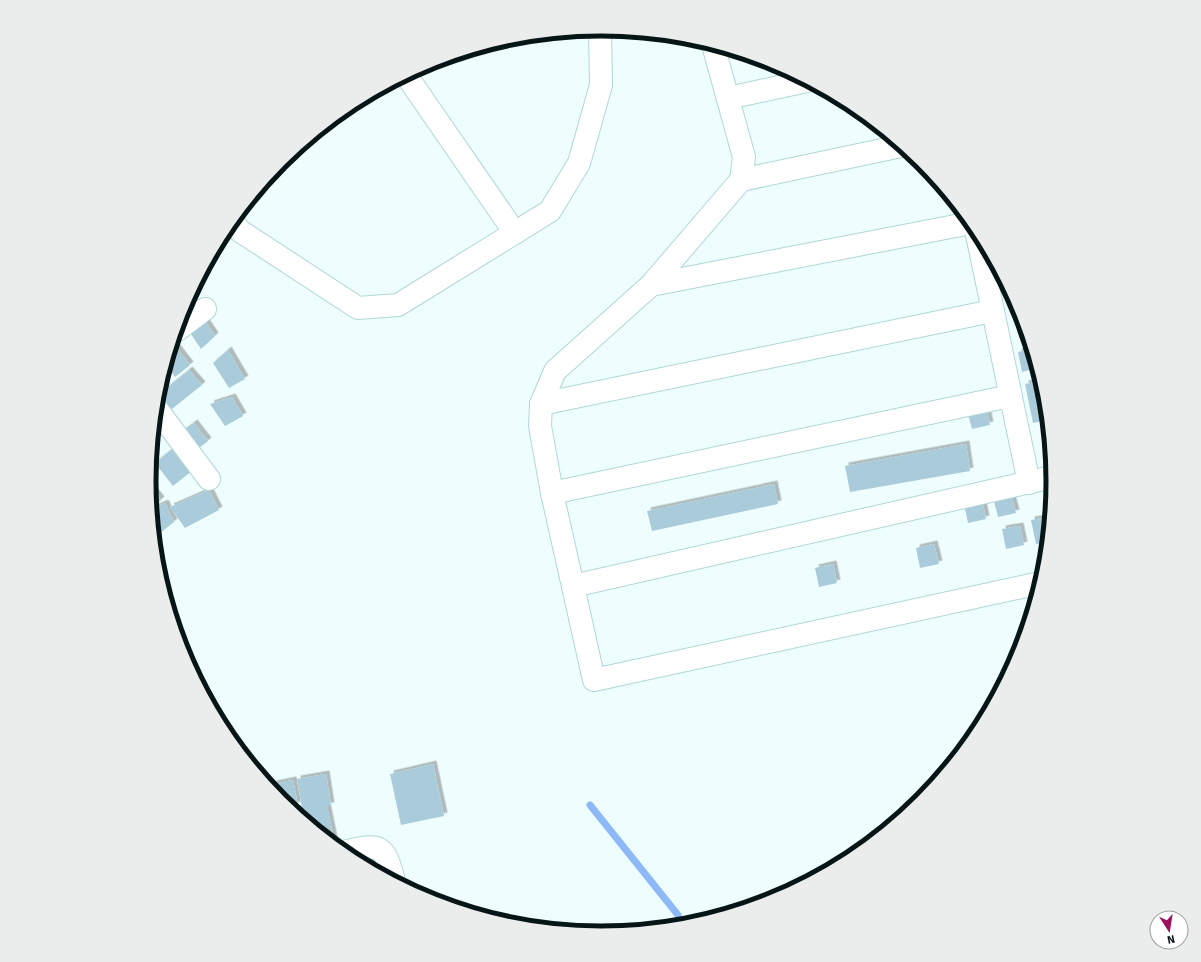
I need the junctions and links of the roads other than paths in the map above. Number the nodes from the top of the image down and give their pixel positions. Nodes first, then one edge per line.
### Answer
1 (600, 36) edge
2 (716, 51) edge
3 (409, 80) edge
4 (799, 83) edge
5 (728, 98) junction
6 (895, 147) edge
7 (741, 180) junction
8 (964, 224) edge
9 (236, 226) edge
10 (515, 233) junction
11 (979, 247) edge
12 (651, 286) junction
13 (205, 309) dead end
14 (992, 312) junction
15 (184, 325) edge
16 (1010, 396) junction
17 (541, 404) junction
18 (161, 414) edge
19 (1046, 479) edge
20 (209, 480) dead end
21 (1029, 483) junction
22 (552, 493) junction
23 (1033, 585) edge
24 (573, 586) junction
25 (352, 850) edge
26 (392, 874) edge

1 - 10 street
2 - 5 street
3 - 10 street
4 - 5 street
5 - 7 street
6 - 7 street
7 - 12 street
8 - 12 street
9 - 10 street
11 - 14 street
12 - 17 street
13 - 15 street
14 - 16 street
14 - 17 street
16 - 21 street
16 - 22 street
17 - 22 street
18 - 20 street
19 - 21 street
21 - 24 street
22 - 24 street
23 - 24 street
25 - 26 street

